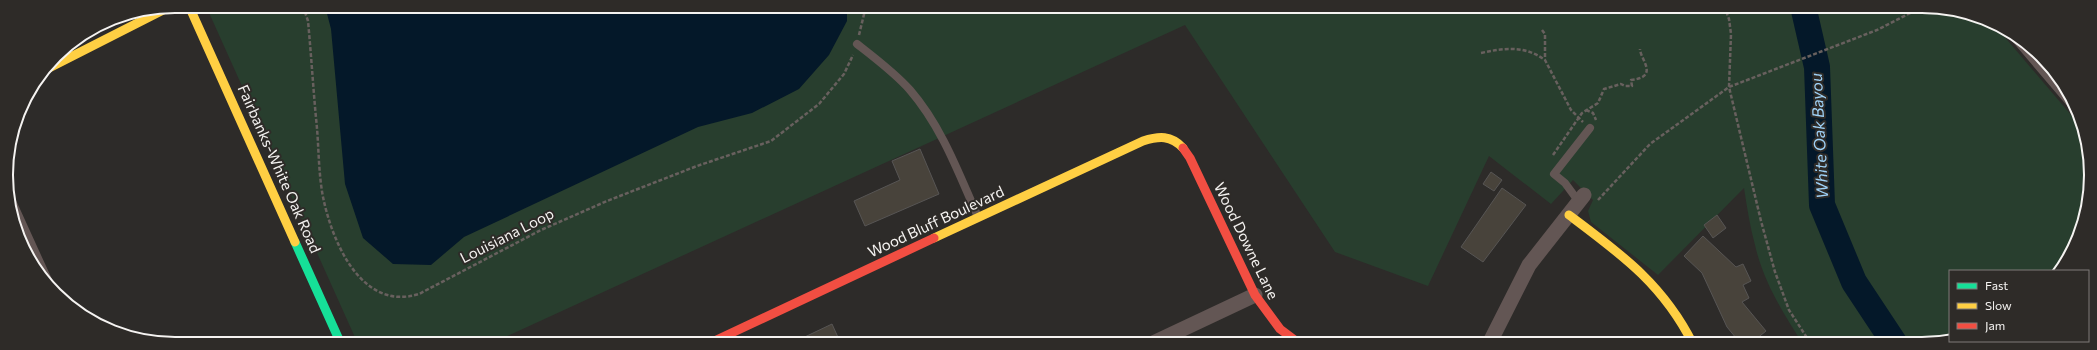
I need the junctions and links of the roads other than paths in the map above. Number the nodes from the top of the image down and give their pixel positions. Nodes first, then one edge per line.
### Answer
1 (192, 13) edge
2 (156, 14) edge
3 (857, 44) road end
4 (2022, 47) edge
5 (56, 64) edge
6 (2062, 93) edge
7 (1590, 128) road end
8 (1178, 142) joint
9 (1581, 199) joint
10 (1569, 215) junction
11 (19, 216) edge
12 (979, 218) junction
13 (44, 270) edge
14 (1255, 295) junction
15 (338, 337) edge
16 (723, 337) edge
17 (1166, 337) edge
18 (1291, 337) edge
19 (1492, 337) edge
20 (1689, 337) edge

1 - 15 street, Fairbanks-White Oak Road
2 - 5 street
3 - 12 lane
4 - 6 lane
7 - 9 lane
8 - 12 street, Wood Bluff Boulevard
8 - 14 street, Wood Downe Lane
9 - 10 street
10 - 19 street
10 - 20 street
11 - 13 lane
12 - 16 street, Wood Bluff Boulevard
14 - 17 street
14 - 18 street, Wood Downe Lane

